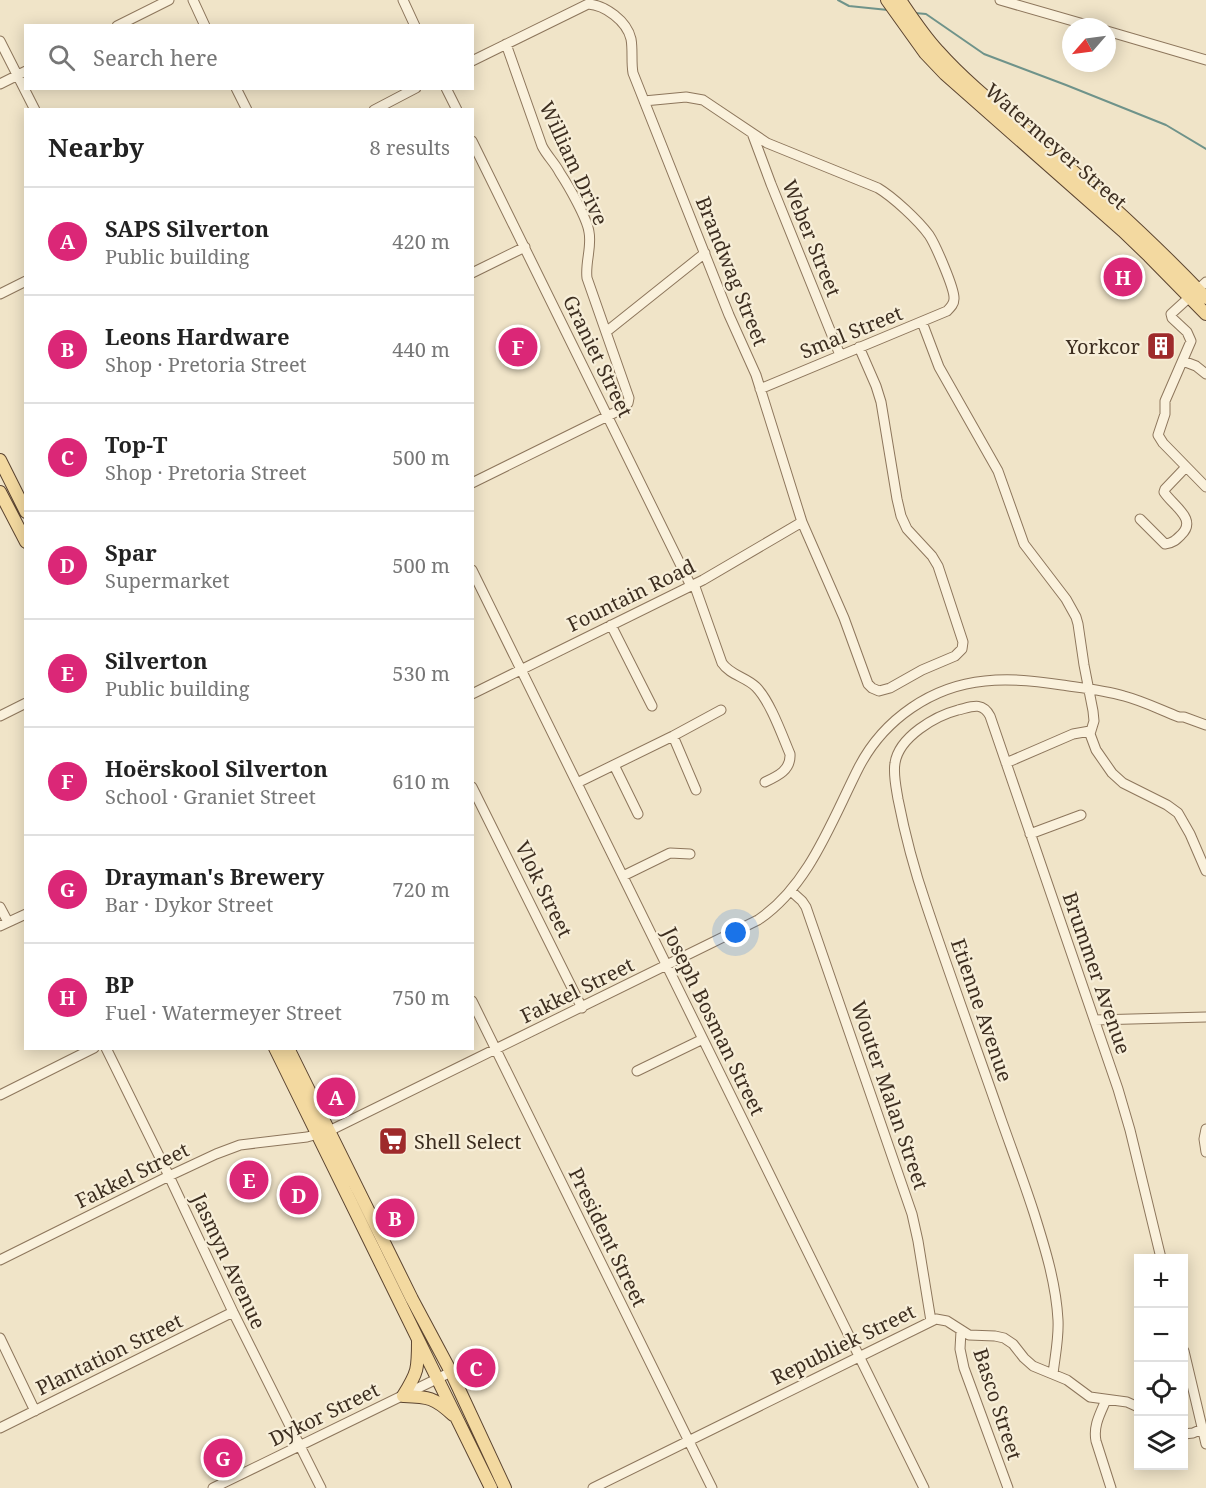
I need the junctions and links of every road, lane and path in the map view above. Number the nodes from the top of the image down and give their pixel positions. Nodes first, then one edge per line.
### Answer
1 (169, 0) edge
2 (193, 0) edge
3 (403, 0) edge
4 (887, 0) edge
5 (900, 0) edge
6 (1000, 0) edge
7 (1063, 18) edge
8 (121, 24) edge
9 (204, 24) edge
10 (414, 24) edge
11 (1116, 34) edge
12 (0, 40) edge
13 (506, 44) junction
14 (474, 59) edge
15 (1206, 60) edge
16 (22, 73) edge
17 (0, 84) edge
18 (28, 90) edge
19 (237, 90) edge
20 (412, 90) edge
21 (447, 90) edge
22 (644, 101) junction
23 (33, 108) edge
24 (245, 108) edge
25 (378, 108) edge
26 (456, 108) edge
27 (752, 133) junction
28 (474, 145) edge
29 (525, 247) junction
30 (705, 252) junction
31 (474, 272) edge
32 (24, 283) edge
33 (1200, 291) edge
34 (0, 294) edge
35 (1206, 314) edge
36 (922, 322) junction
37 (606, 332) junction
38 (859, 347) junction
39 (840, 355) junction
40 (1183, 361) junction
41 (1206, 375) edge
42 (760, 389) junction
43 (608, 416) junction
44 (0, 460) edge
45 (1186, 467) junction
46 (474, 482) edge
47 (1206, 487) edge
48 (0, 492) edge
49 (22, 495) edge
50 (6, 504) junction
51 (1140, 519) dead end
52 (802, 522) junction
53 (24, 538) edge
54 (474, 574) edge
55 (693, 585) junction
56 (611, 626) junction
57 (521, 670) junction
58 (1089, 688) junction
59 (474, 693) edge
60 (24, 704) edge
61 (652, 706) dead end
62 (980, 706) joint
63 (721, 710) dead end
64 (0, 716) edge
65 (1179, 717) junction
66 (1206, 724) edge
67 (1206, 730) edge
68 (1090, 731) junction
69 (673, 736) junction
70 (1006, 763) junction
71 (614, 765) junction
72 (765, 782) dead end
73 (577, 783) junction
74 (696, 790) dead end
75 (474, 791) edge
76 (638, 814) dead end
77 (1081, 815) dead end
78 (1030, 834) junction
79 (690, 854) dead end
80 (1206, 871) edge
81 (623, 876) junction
82 (791, 891) junction
83 (0, 907) edge
84 (24, 915) edge
85 (4, 924) edge
86 (667, 966) junction
87 (474, 1005) edge
88 (582, 1008) junction
89 (1206, 1017) edge
90 (1095, 1020) junction
91 (703, 1039) junction
92 (90, 1050) edge
93 (107, 1050) edge
94 (276, 1050) edge
95 (289, 1050) edge
96 (496, 1050) junction
97 (637, 1071) dead end
98 (0, 1095) edge
99 (1206, 1129) edge
100 (323, 1133) junction
101 (1206, 1152) edge
102 (169, 1176) junction
103 (1160, 1254) edge
104 (0, 1260) edge
105 (233, 1312) junction
106 (931, 1321) junction
107 (961, 1331) junction
108 (418, 1337) junction
109 (0, 1338) edge
110 (860, 1356) junction
111 (1187, 1362) edge
112 (451, 1372) junction
113 (1053, 1374) junction
114 (438, 1378) junction
115 (403, 1396) junction
116 (1106, 1400) junction
117 (1134, 1405) edge
118 (35, 1411) junction
119 (458, 1420) junction
120 (0, 1428) edge
121 (1202, 1429) junction
122 (1188, 1434) edge
123 (689, 1442) junction
124 (1206, 1444) edge
125 (300, 1445) junction
126 (213, 1488) edge
127 (321, 1488) edge
128 (491, 1488) edge
129 (505, 1488) edge
130 (594, 1488) edge
131 (712, 1488) edge
132 (924, 1488) edge
133 (1008, 1488) edge
134 (1111, 1488) edge

1 - 8 street
2 - 9 street
3 - 10 street
4 - 33 main road, Watermeyer Street
5 - 33 main road, Watermeyer Street
6 - 7 street
11 - 15 street
12 - 16 street
13 - 14 street, Brandwag Street
13 - 22 street, Brandwag Street
13 - 37 street, William Drive
16 - 17 street
18 - 23 street
19 - 24 street
20 - 25 street
21 - 26 street
22 - 27 street
22 - 30 street, Brandwag Street
27 - 36 street, Smal Street
27 - 39 street, Weber Street
28 - 29 street, Graniet Street
29 - 31 street
29 - 43 street, Graniet Street
30 - 37 street
30 - 42 street, Brandwag Street
32 - 34 street
33 - 35 main road, Watermeyer Street
33 - 40 street
36 - 38 street, Smal Street
36 - 58 street
37 - 43 street, William Drive
38 - 39 street, Smal Street
38 - 52 street, Brandwag Street
39 - 42 street, Smal Street
40 - 41 street
40 - 45 street
42 - 52 street, Brandwag Street
43 - 46 street
43 - 55 street, Graniet Street
44 - 49 main road
45 - 47 street
45 - 51 street
48 - 50 main road
49 - 50 street
50 - 53 main road
52 - 55 street, Fountain Road
54 - 57 street, Joseph Bosman Street
55 - 56 street, Fountain Road
55 - 72 street, Graniet Street
56 - 57 street, Fountain Road
56 - 61 street
57 - 59 street, Fountain Road
57 - 73 street, Joseph Bosman Street
58 - 65 street, Fakkel Street
58 - 68 street
58 - 82 street, Fakkel Street
60 - 64 street
62 - 70 street, Brummer Avenue
62 - 113 street, Etienne Avenue
63 - 69 street
65 - 66 street
65 - 67 street
68 - 70 street
68 - 80 street
69 - 71 street
69 - 74 street
70 - 78 street, Brummer Avenue
71 - 73 street
71 - 76 street
73 - 81 street, Joseph Bosman Street
75 - 88 street, Vlok Street
77 - 78 street
78 - 90 street, Brummer Avenue
79 - 81 street
81 - 86 street, Joseph Bosman Street
82 - 86 street, Fakkel Street
82 - 106 street, Wouter Malan Street
83 - 85 street
84 - 85 street
86 - 88 street, Fakkel Street
86 - 91 street, Joseph Bosman Street
87 - 96 street, President Street
88 - 96 street, Fakkel Street
89 - 90 street
90 - 103 street, Brummer Avenue
91 - 97 street
91 - 110 street, Joseph Bosman Street
92 - 98 street
93 - 102 street, Jasmyn Avenue
94 - 100 main road
95 - 100 main road
96 - 100 street, Fakkel Street
96 - 123 street, President Street
99 - 101 street
100 - 102 street, Fakkel Street
100 - 108 main road
100 - 112 main road
102 - 104 street, Fakkel Street
102 - 105 street, Jasmyn Avenue
105 - 118 street, Plantation Street
105 - 125 street, Jasmyn Avenue
106 - 107 street, Republiek Street
106 - 110 street, Republiek Street
107 - 113 street, Republiek Street
107 - 133 street, Basco Street
108 - 114 main road
108 - 115 main road
109 - 118 street
110 - 123 street, Republiek Street
110 - 132 street, Joseph Bosman Street
111 - 121 street
112 - 114 street, Dykor Street
112 - 129 main road
113 - 116 street, Republiek Street
114 - 115 street, Dykor Street
114 - 119 main road
115 - 119 main road
115 - 125 street, Dykor Street
116 - 117 street, Republiek Street
116 - 134 street
118 - 120 street, Plantation Street
119 - 128 main road
121 - 122 street
121 - 124 street
123 - 130 street, Republiek Street
123 - 131 street, President Street
125 - 126 street, Dykor Street
125 - 127 street, Jasmyn Avenue

